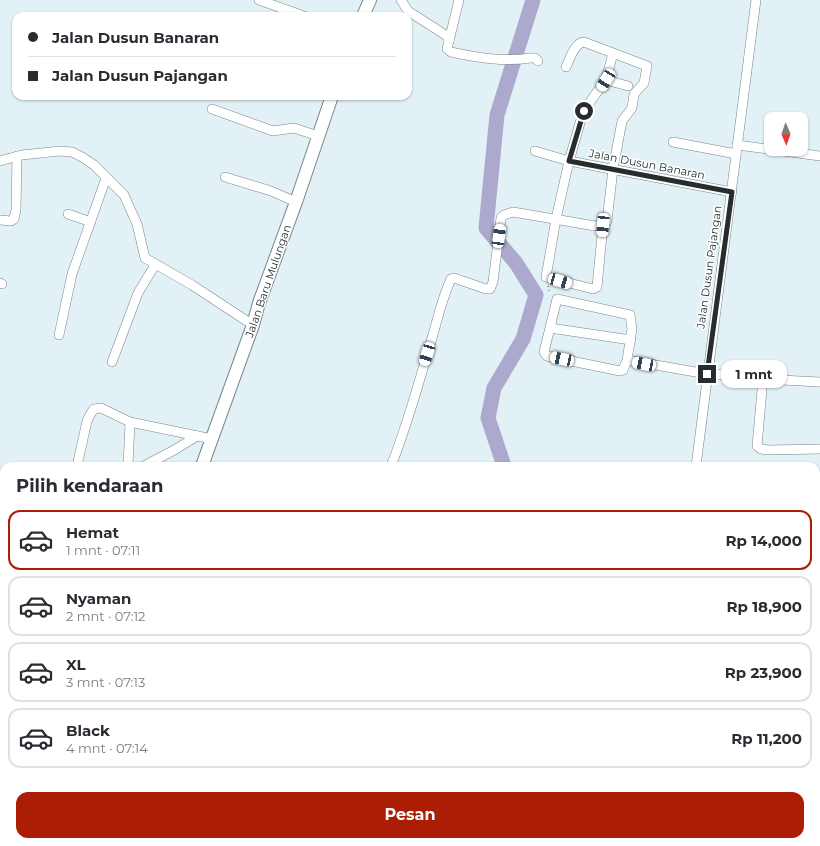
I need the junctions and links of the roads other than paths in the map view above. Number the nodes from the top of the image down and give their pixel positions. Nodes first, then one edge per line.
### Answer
1 (259, 0) edge
2 (370, 0) edge
3 (401, 0) edge
4 (459, 0) edge
5 (756, 0) edge
6 (293, 12) edge
7 (365, 12) edge
8 (409, 12) edge
9 (412, 14) edge
10 (449, 41) junction
11 (613, 53) junction
12 (538, 61) dead end
13 (566, 67) dead end
14 (606, 80) junction
15 (628, 86) dead end
16 (331, 100) edge
17 (212, 109) dead end
18 (318, 136) junction
19 (673, 142) dead end
20 (736, 150) junction
21 (535, 151) dead end
22 (17, 156) junction
23 (820, 156) edge
24 (0, 161) edge
25 (569, 161) junction
26 (613, 169) junction
27 (225, 177) dead end
28 (106, 178) junction
29 (732, 192) junction
30 (296, 202) junction
31 (68, 214) dead end
32 (556, 219) junction
33 (0, 220) edge
34 (91, 222) junction
35 (603, 225) junction
36 (155, 265) junction
37 (253, 326) junction
38 (550, 328) junction
39 (59, 335) dead end
40 (630, 340) junction
41 (627, 360) junction
42 (112, 362) dead end
43 (707, 374) junction
44 (763, 379) junction
45 (820, 382) edge
46 (130, 422) junction
47 (197, 436) junction
48 (212, 439) junction
49 (820, 449) edge
50 (78, 462) edge
51 (128, 462) edge
52 (152, 462) edge
53 (203, 462) edge
54 (393, 462) edge
55 (696, 462) edge

1 - 6 street
2 - 7 main road
3 - 8 street
4 - 10 street
5 - 20 street, Jalan Dusun Pajangan
9 - 10 street
10 - 12 street
11 - 13 street
11 - 14 street, Jalan Dusun Banaran
11 - 26 street
14 - 15 street
14 - 25 street, Jalan Dusun Banaran
16 - 18 main road, Jalan Baru Mulungan
17 - 18 street
18 - 30 main road, Jalan Baru Mulungan
19 - 20 street
20 - 23 street
20 - 29 street, Jalan Dusun Pajangan
21 - 25 street
22 - 24 street
22 - 28 street
22 - 33 street
25 - 26 street, Jalan Dusun Banaran
25 - 32 street
26 - 29 street, Jalan Dusun Banaran
26 - 35 street
27 - 30 street
28 - 34 street
28 - 36 street
29 - 43 street, Jalan Dusun Pajangan
30 - 37 main road, Jalan Baru Mulungan
31 - 34 street
32 - 35 street
32 - 35 street
32 - 54 street
34 - 39 street
36 - 37 street
36 - 42 street
37 - 48 main road, Jalan Baru Mulungan
38 - 40 street
38 - 40 street
38 - 41 street
40 - 41 street
41 - 43 street
43 - 44 street
43 - 55 street, Jalan Dusun Pajangan
44 - 45 street
44 - 49 street
46 - 47 street
46 - 50 street
46 - 51 street
47 - 48 street
47 - 52 street
48 - 53 main road, Jalan Baru Mulungan

